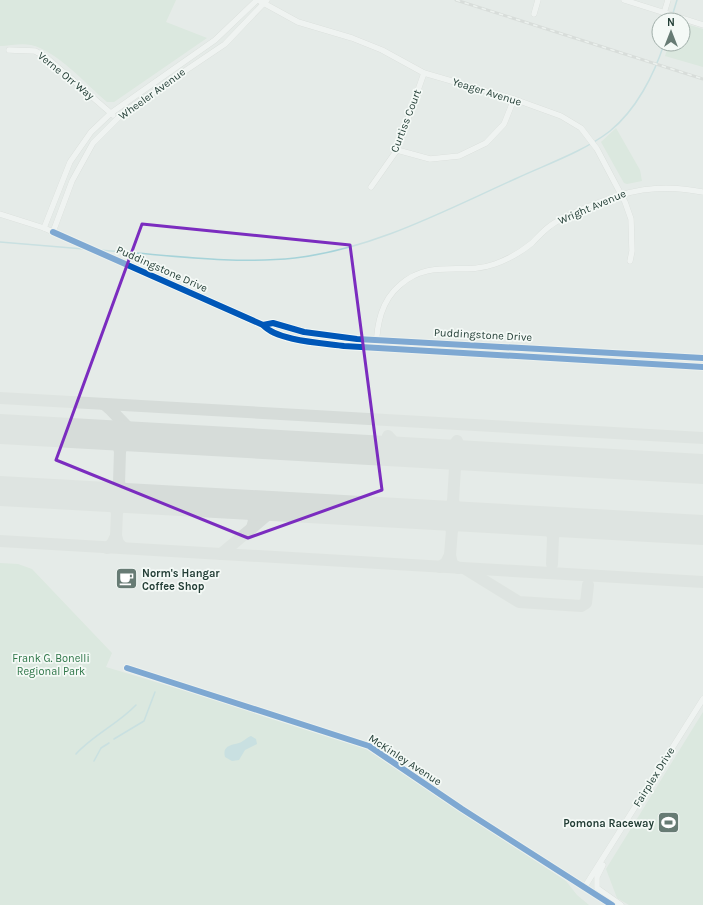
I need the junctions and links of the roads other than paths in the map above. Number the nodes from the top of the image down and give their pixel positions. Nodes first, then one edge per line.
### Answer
1 (257, 0) edge
2 (538, 0) edge
3 (624, 0) edge
4 (668, 0) edge
5 (266, 2) edge
6 (663, 12) edge
7 (669, 12) edge
8 (534, 14) dead end
9 (691, 21) edge
10 (703, 25) edge
11 (9, 50) dead end
12 (424, 73) junction
13 (514, 99) junction
14 (111, 113) junction
15 (117, 119) junction
16 (397, 150) junction
17 (371, 187) dead end
18 (703, 192) edge
19 (621, 193) junction
20 (0, 214) edge
21 (44, 228) junction
22 (54, 232) junction
23 (630, 262) dead end
24 (262, 324) junction
25 (376, 340) junction
26 (376, 348) junction
27 (703, 358) edge
28 (703, 367) edge
29 (127, 668) dead end
30 (703, 699) edge
31 (611, 846) junction
32 (584, 888) junction
33 (612, 905) edge
34 (621, 905) edge

1 - 5 street, Yeager Avenue
1 - 14 street, Wheeler Avenue
2 - 8 street
3 - 6 street
4 - 7 street
5 - 12 street, Yeager Avenue
5 - 15 street, Wheeler Avenue
9 - 10 street
11 - 14 street, Verne Orr Way
12 - 13 street, Yeager Avenue
12 - 16 street, Curtiss Court
13 - 16 street
13 - 19 street, Yeager Avenue
14 - 15 street, Verne Orr Way
14 - 21 street, Wheeler Avenue
15 - 22 street, Wheeler Avenue
16 - 17 street, Curtiss Court
18 - 19 street, Wright Avenue
19 - 23 street, Yeager Avenue
19 - 25 street, Wright Avenue
20 - 21 street, Puddingstone Drive
21 - 22 street, Puddingstone Drive
22 - 24 street, Puddingstone Drive
24 - 25 street, Puddingstone Drive
24 - 26 street, Puddingstone Drive
25 - 26 street, Wright Avenue
25 - 27 street, Puddingstone Drive
26 - 28 street, Puddingstone Drive
29 - 32 street, McKinley Avenue
30 - 31 street, Fairplex Drive
31 - 32 street, Fairplex Drive
31 - 34 street
32 - 33 street

